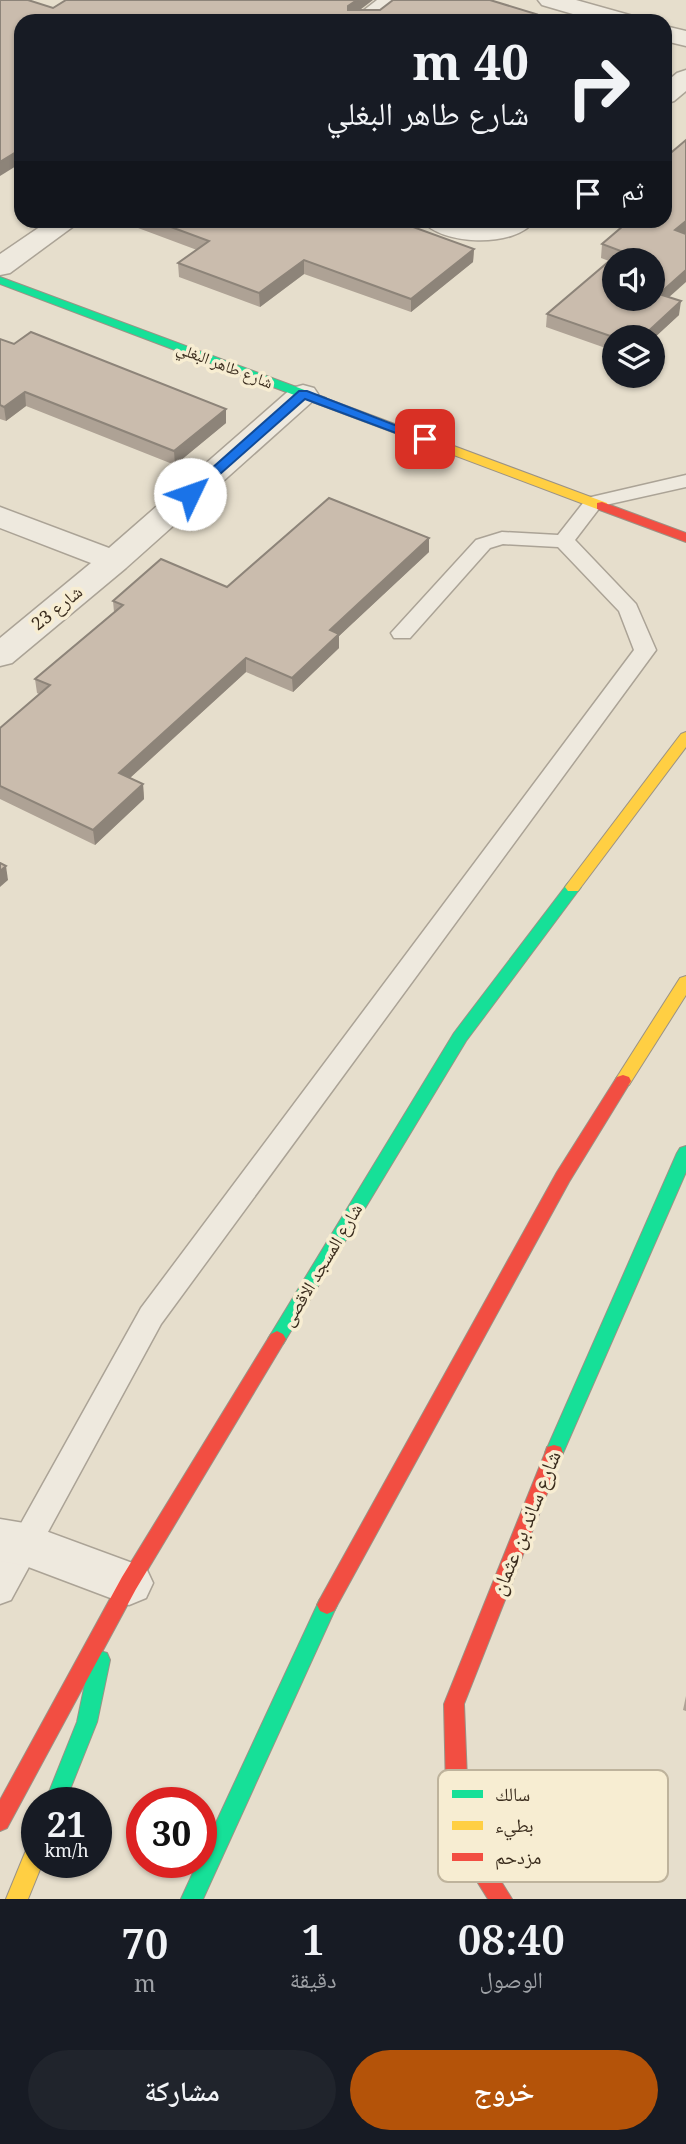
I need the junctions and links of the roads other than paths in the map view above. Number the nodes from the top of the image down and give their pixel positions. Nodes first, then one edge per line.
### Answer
1 (393, 0) edge
2 (550, 0) edge
3 (372, 14) edge
4 (599, 14) edge
5 (686, 78) edge
6 (672, 90) edge
7 (57, 228) edge
8 (456, 228) edge
9 (514, 228) edge
10 (0, 267) edge
11 (0, 280) edge
12 (303, 394) junction
13 (686, 481) edge
14 (594, 502) junction
15 (0, 517) edge
16 (686, 538) edge
17 (564, 541) junction
18 (114, 561) junction
19 (402, 634) dead end
20 (0, 655) edge
21 (686, 737) edge
22 (686, 982) edge
23 (686, 1153) edge
24 (12, 1542) edge
25 (0, 1590) edge
26 (119, 1600) junction
27 (456, 1770) edge
28 (61, 1787) edge
29 (0, 1821) edge
30 (26, 1878) edge
31 (490, 1882) edge
32 (17, 1899) edge
33 (192, 1899) edge
34 (501, 1899) edge

1 - 3 street
2 - 4 street
5 - 6 street
7 - 10 street
8 - 9 street
11 - 12 main road, شارع طاهر البغلي
12 - 14 main road, شارع طاهر البغلي
12 - 18 street, شارع 23
13 - 14 lane
14 - 16 main road, شارع طاهر البغلي
14 - 17 lane
15 - 18 street
17 - 19 lane
17 - 24 lane
18 - 20 street, شارع 23
21 - 26 main road, شارع المسجد الاقصى
22 - 33 main road
23 - 27 main road, شارع ساند بن عثمان
24 - 25 lane
24 - 26 street
26 - 28 main road
26 - 29 main road, شارع المسجد الاقصى
30 - 32 main road
31 - 34 main road, شارع ساند بن عثمان

